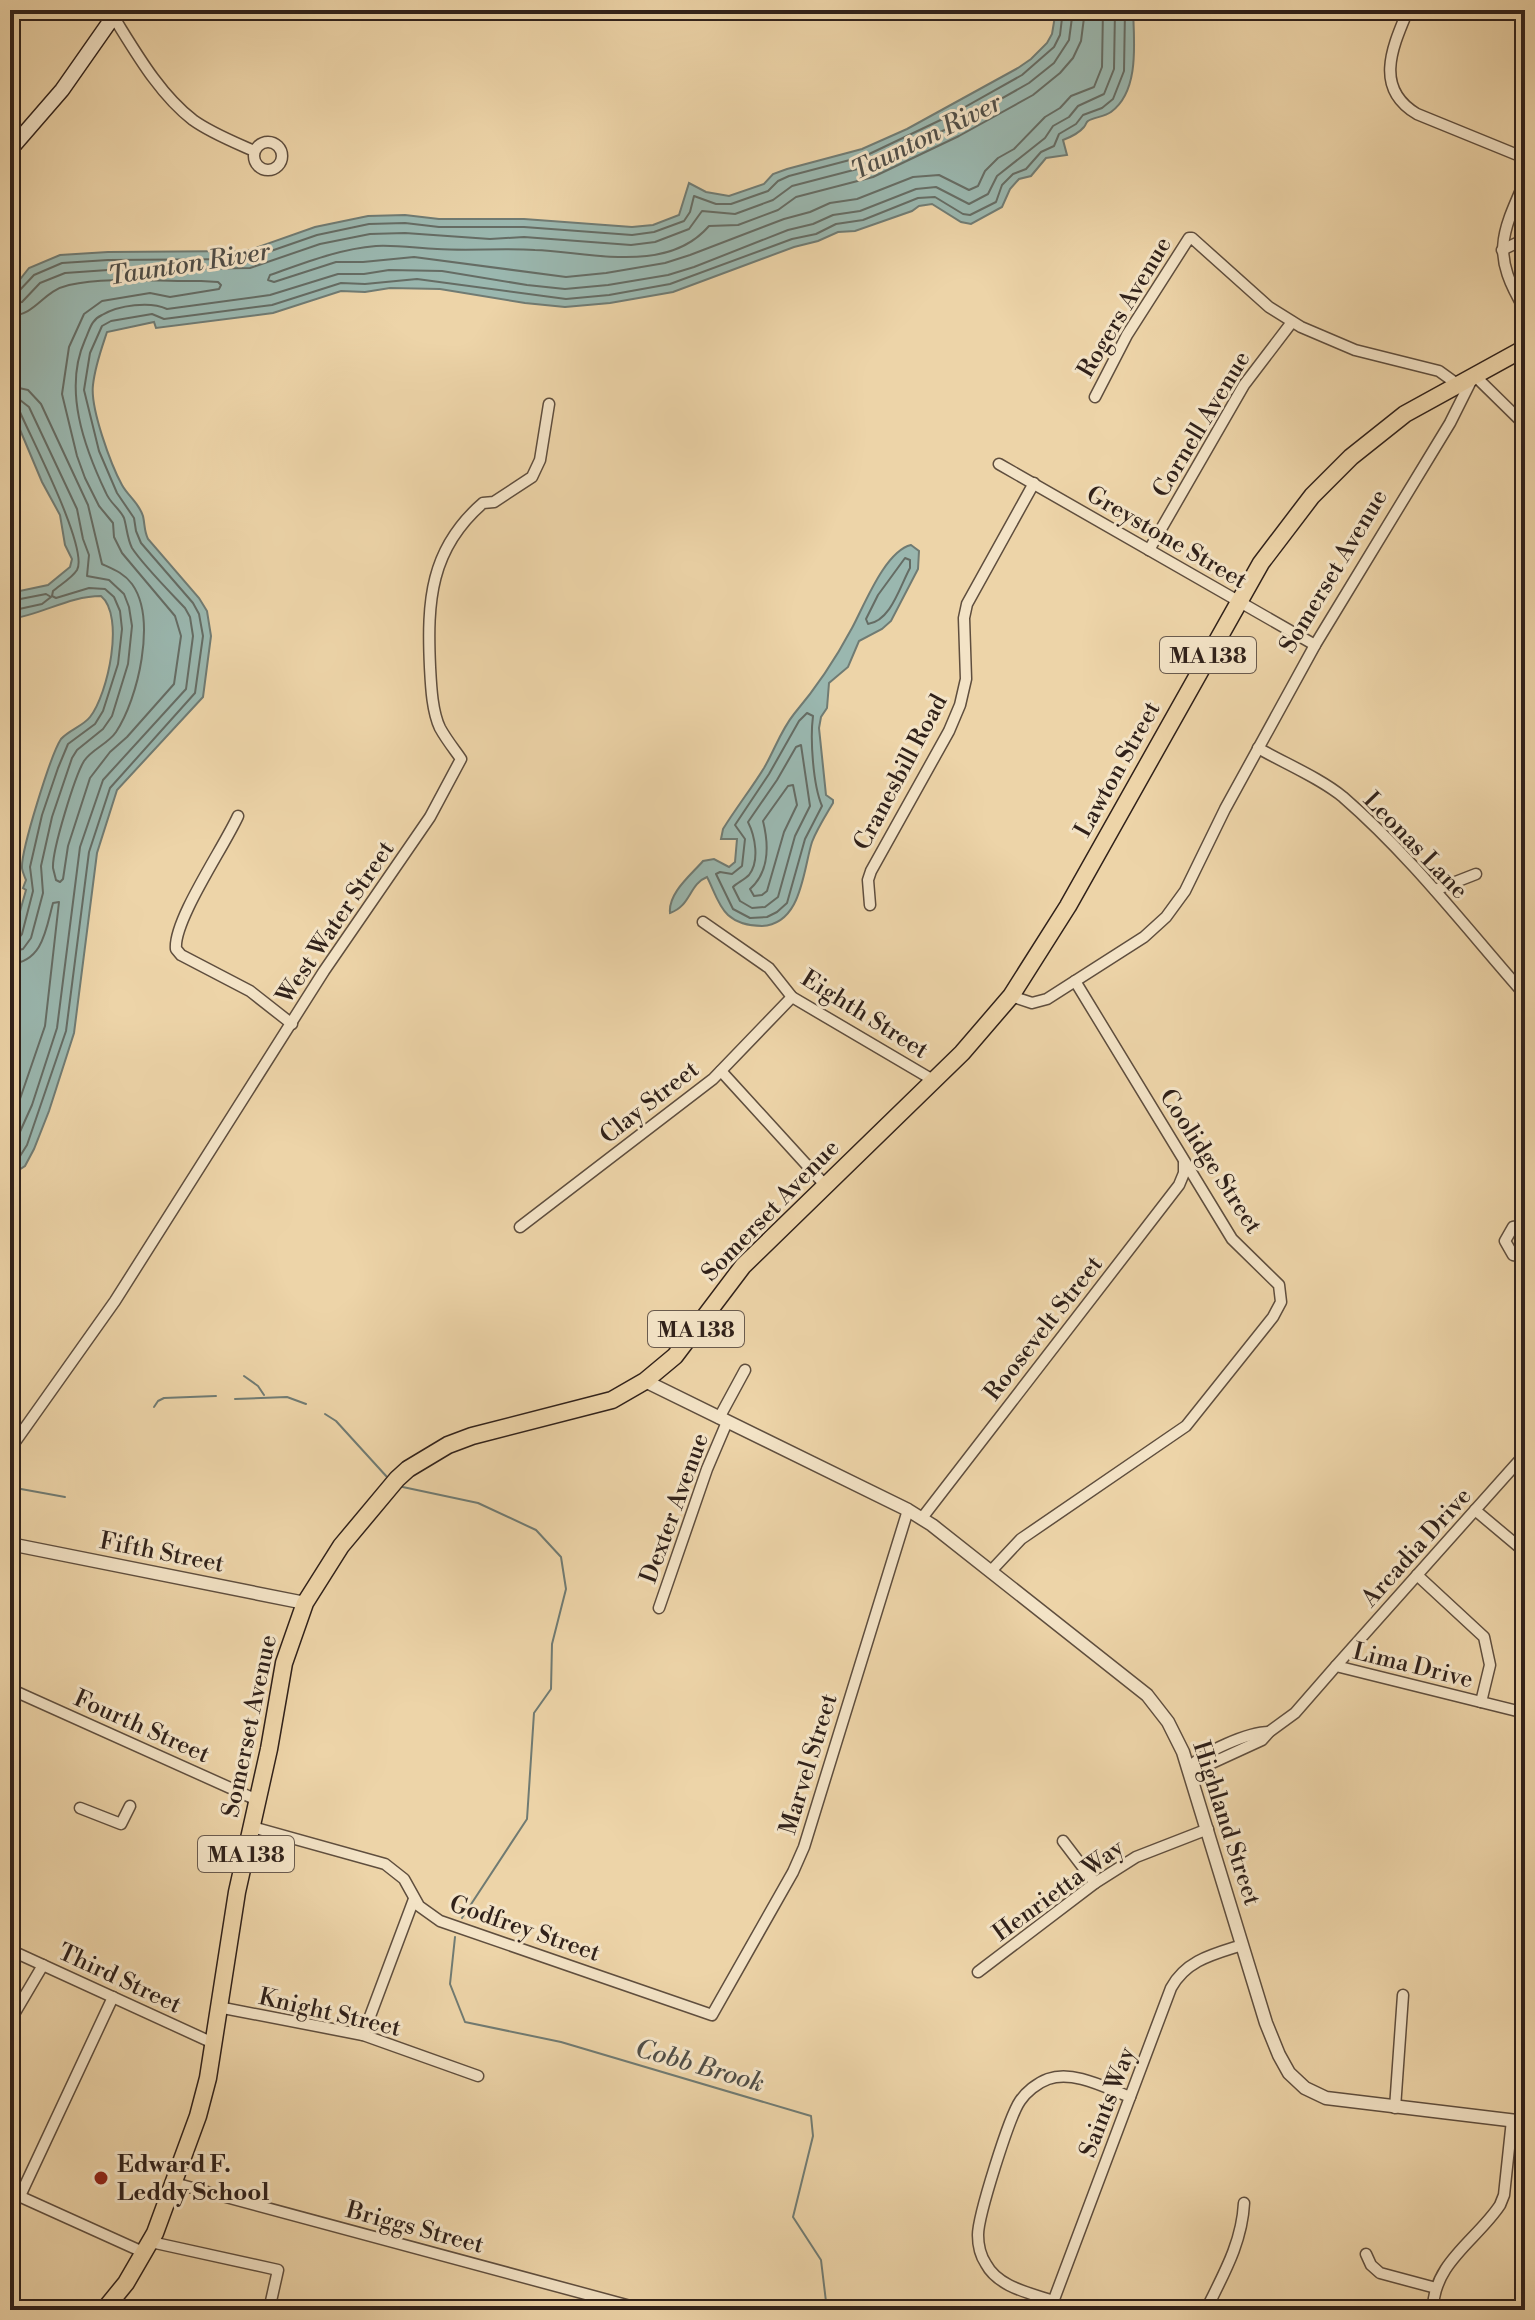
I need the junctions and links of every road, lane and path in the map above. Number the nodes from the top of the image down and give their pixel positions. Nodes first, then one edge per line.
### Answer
1 (1408, 10) edge
2 (116, 13) edge
3 (10, 150) edge
4 (254, 151) dead end
5 (1525, 158) edge
6 (1525, 181) edge
7 (1525, 239) edge
8 (1502, 250) junction
9 (1525, 310) edge
10 (1292, 322) junction
11 (1525, 348) edge
12 (1474, 375) junction
13 (1457, 384) junction
14 (1095, 397) dead end
15 (549, 404) dead end
16 (1525, 425) edge
17 (999, 464) dead end
18 (1034, 483) junction
19 (1149, 550) junction
20 (1239, 601) junction
21 (1315, 645) junction
22 (1258, 748) junction
23 (238, 816) dead end
24 (1476, 874) dead end
25 (1435, 890) junction
26 (870, 905) dead end
27 (703, 922) dead end
28 (1075, 981) junction
29 (1525, 995) edge
30 (1011, 996) junction
31 (792, 997) junction
32 (292, 1024) junction
33 (721, 1071) junction
34 (933, 1080) junction
35 (1182, 1157) junction
36 (825, 1185) junction
37 (1525, 1225) edge
38 (520, 1227) dead end
39 (1525, 1258) edge
40 (745, 1370) dead end
41 (645, 1381) junction
42 (723, 1420) junction
43 (10, 1449) edge
44 (1525, 1454) edge
45 (908, 1510) junction
46 (1475, 1510) junction
47 (922, 1518) junction
48 (10, 1544) edge
49 (1525, 1552) edge
50 (991, 1571) junction
51 (1417, 1575) junction
52 (305, 1603) junction
53 (659, 1608) dead end
54 (1336, 1666) junction
55 (10, 1689) edge
56 (1481, 1702) junction
57 (1525, 1713) edge
58 (1189, 1768) junction
59 (257, 1800) junction
60 (130, 1806) dead end
61 (80, 1808) dead end
62 (252, 1827) junction
63 (1208, 1829) junction
64 (1063, 1841) dead end
65 (1095, 1883) junction
66 (414, 1899) junction
67 (1242, 1945) junction
68 (10, 1950) edge
69 (43, 1965) junction
70 (978, 1972) dead end
71 (1403, 1995) dead end
72 (113, 1997) junction
73 (218, 2007) junction
74 (712, 2015) joint
75 (10, 2021) edge
76 (363, 2035) junction
77 (213, 2043) junction
78 (478, 2076) dead end
79 (1130, 2097) junction
80 (1395, 2108) junction
81 (1518, 2121) edge
82 (174, 2183) junction
83 (15, 2194) edge
84 (1244, 2203) dead end
85 (148, 2248) junction
86 (1366, 2254) dead end
87 (1436, 2288) junction
88 (1052, 2306) edge
89 (104, 2310) edge
90 (269, 2310) edge
91 (645, 2310) edge
92 (1206, 2310) edge
93 (1433, 2310) edge

1 - 5 street
2 - 3 main road
2 - 4 street
6 - 8 street
7 - 8 street
8 - 9 street
10 - 13 street
10 - 14 street, Rogers Avenue
10 - 19 street, Cornell Avenue
11 - 12 main road, MA 138
12 - 13 main road, Lawton Street / MA 138
12 - 16 street
12 - 21 street, Somerset Avenue
13 - 20 main road, Lawton Street / MA 138
15 - 32 street, West Water Street
17 - 18 street, Greystone Street
18 - 19 street, Greystone Street
18 - 26 street, Cranesbill Road
19 - 20 street, Greystone Street
20 - 21 street, Greystone Street
20 - 30 main road, Lawton Street / MA 138
21 - 22 street, Somerset Avenue
22 - 25 street, Leonas Lane
22 - 28 street, Somerset Avenue
23 - 32 street
24 - 25 street
25 - 29 street, Leonas Lane
27 - 31 street, Eighth Street
28 - 30 street, Somerset Avenue
28 - 35 street, Coolidge Street
30 - 34 main road, Somerset Avenue / MA 138
31 - 33 street, Clay Street
31 - 34 street, Eighth Street
32 - 43 street, West Water Street
33 - 36 street
33 - 38 street, Clay Street
34 - 36 main road, Somerset Avenue / MA 138
35 - 47 street, Roosevelt Street
35 - 50 street, Coolidge Street
36 - 41 main road, Somerset Avenue / MA 138
37 - 39 street
40 - 42 street, Dexter Avenue
41 - 42 street, Highland Street
41 - 52 main road, Somerset Avenue / MA 138
42 - 45 street, Highland Street
42 - 53 street, Dexter Avenue
44 - 46 street, Arcadia Drive
45 - 47 street, Highland Street
45 - 74 street, Marvel Street
46 - 49 street
46 - 51 street, Arcadia Drive
47 - 50 street, Highland Street
48 - 52 street, Fifth Street
50 - 58 street, Highland Street
51 - 54 street, Arcadia Drive
51 - 56 street
52 - 59 main road, Somerset Avenue / MA 138
54 - 56 street, Lima Drive
54 - 58 street, Lima Drive
55 - 59 street, Fourth Street
56 - 57 street, Lima Drive
58 - 63 street, Highland Street
59 - 62 main road, Somerset Avenue / MA 138
60 - 61 street
62 - 66 street, Godfrey Street
62 - 73 main road, Somerset Avenue / MA 138
63 - 65 street, Henrietta Way
63 - 67 street, Highland Street
64 - 65 street
65 - 70 street, Henrietta Way
66 - 74 street, Godfrey Street
66 - 76 street
67 - 79 street, Saints Way
67 - 80 street, Highland Street
68 - 69 street, Third Street
69 - 72 street, Third Street
69 - 75 street
71 - 80 street
72 - 77 street, Third Street
72 - 83 street
73 - 76 street, Knight Street
73 - 77 main road, Somerset Avenue / MA 138
76 - 78 street, Knight Street
77 - 82 main road, Somerset Avenue / MA 138
79 - 88 street, Saints Way
79 - 88 street
80 - 81 street, Highland Street
81 - 87 street
82 - 85 main road, Somerset Avenue / MA 138
82 - 91 street, Briggs Street
83 - 85 street
84 - 92 street
85 - 89 main road, Somerset Avenue / MA 138
85 - 90 street
86 - 87 street
87 - 93 street

